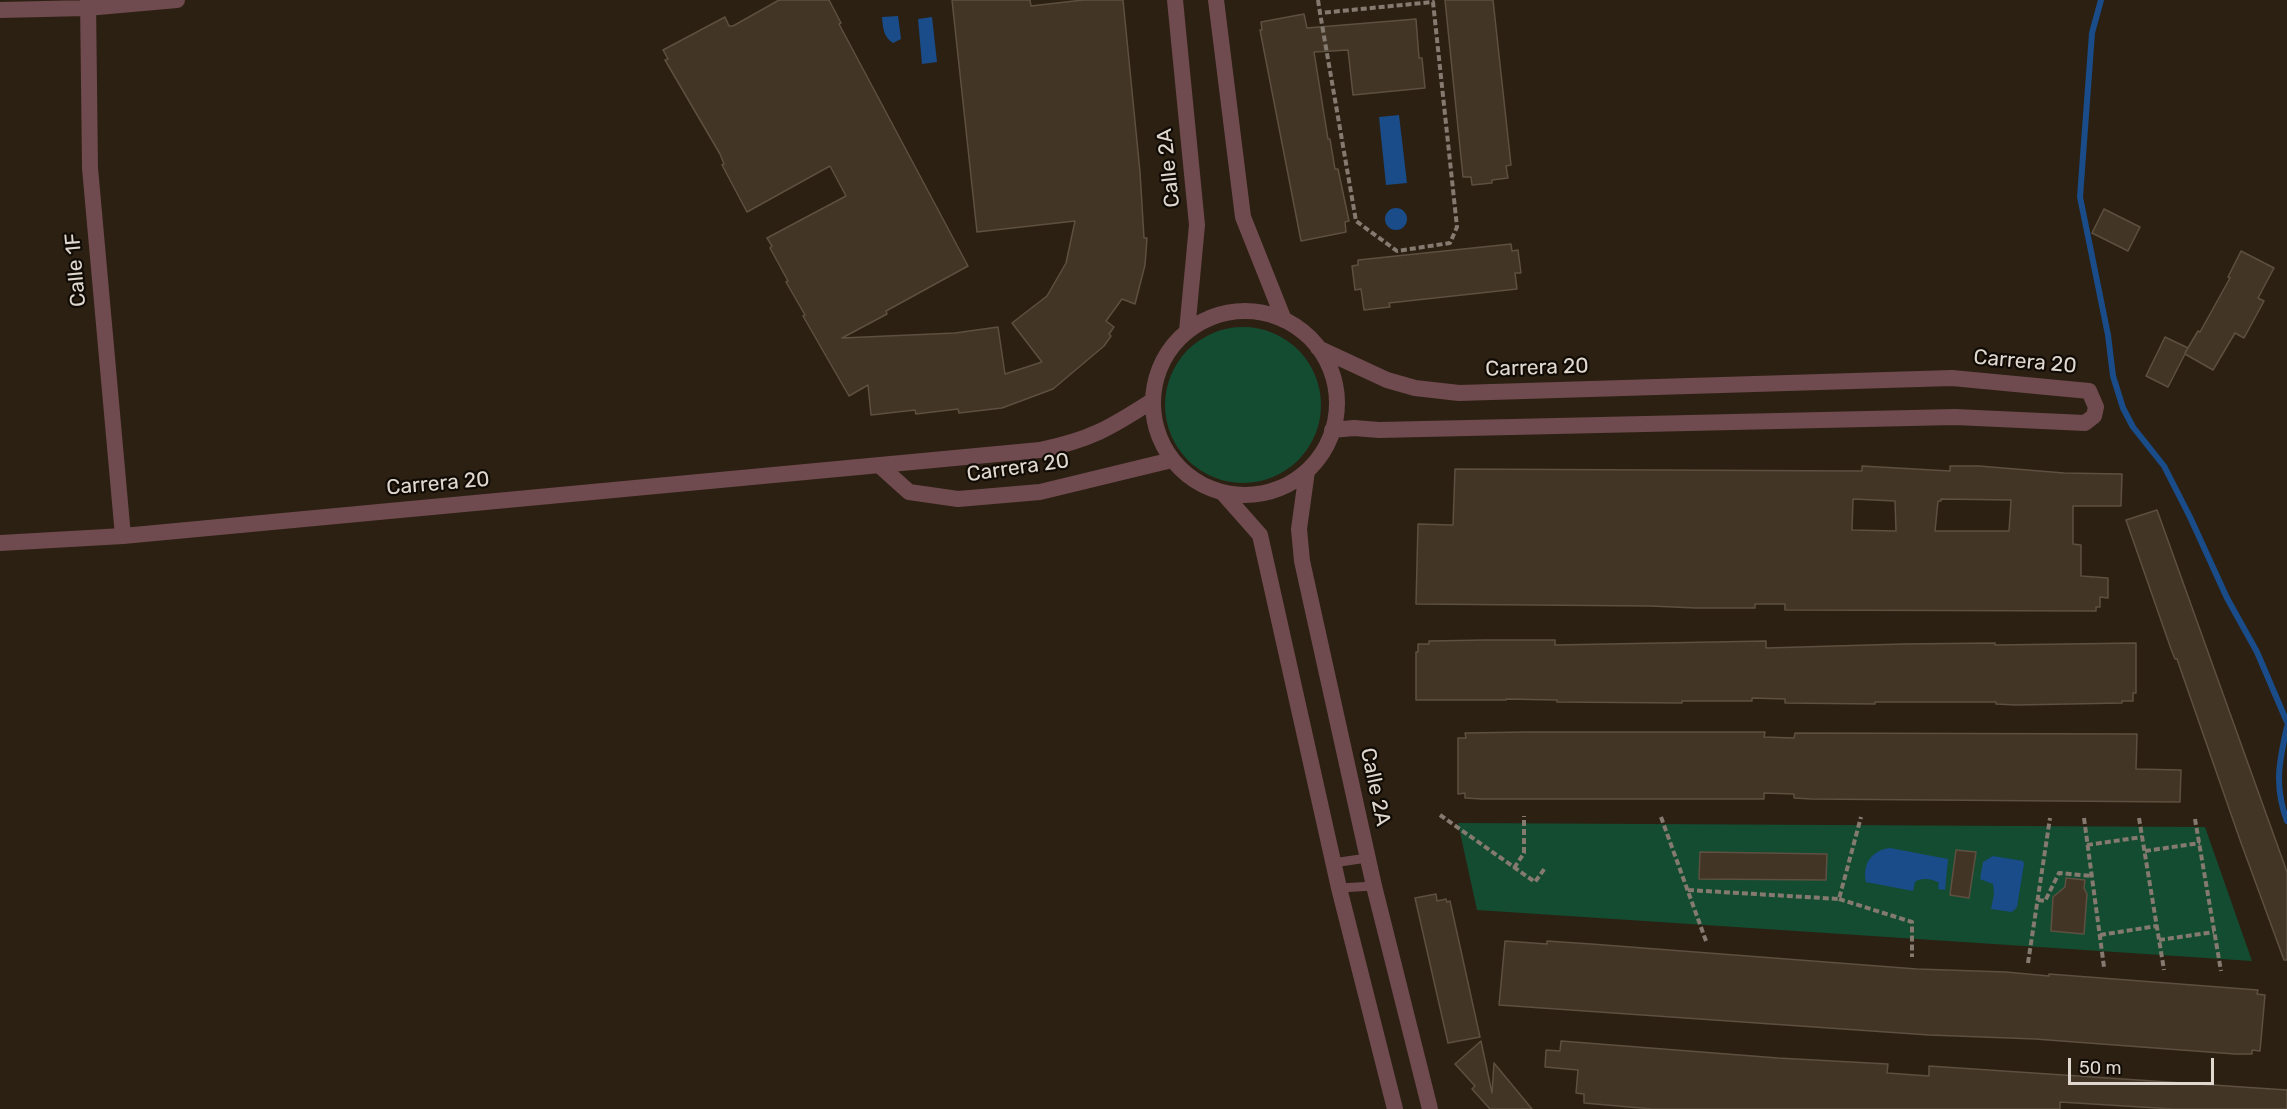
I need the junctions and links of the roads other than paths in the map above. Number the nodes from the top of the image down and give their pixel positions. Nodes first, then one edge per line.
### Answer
1 (177, 0) edge
2 (1175, 0) edge
3 (1216, 0) edge
4 (88, 4) edge
5 (0, 10) edge
6 (1284, 320) junction
7 (1187, 331) junction
8 (1318, 348) junction
9 (1152, 400) junction
10 (1332, 430) junction
11 (1172, 460) junction
12 (879, 465) junction
13 (1307, 471) junction
14 (1222, 492) junction
15 (123, 536) junction
16 (0, 543) edge
17 (1368, 858) junction
18 (1334, 862) junction
19 (1374, 886) junction
20 (1339, 888) junction
21 (1395, 1109) edge
22 (1430, 1109) edge

1 - 4 street
2 - 7 street, Calle 2A
3 - 6 street
4 - 5 street
4 - 15 street, Calle 1F
6 - 7 street
6 - 8 street
7 - 9 street
8 - 10 street
8 - 10 street, Carrera 20
9 - 11 street
9 - 12 street, Carrera 20
10 - 13 street
11 - 12 street, Carrera 20
11 - 14 street
12 - 15 street, Carrera 20
13 - 14 street
13 - 17 street, Calle 2A
14 - 18 street
15 - 16 street, Carrera 20
17 - 18 lane
17 - 19 street, Calle 2A
18 - 20 street
19 - 20 lane
19 - 22 street, Calle 2A
20 - 21 street

